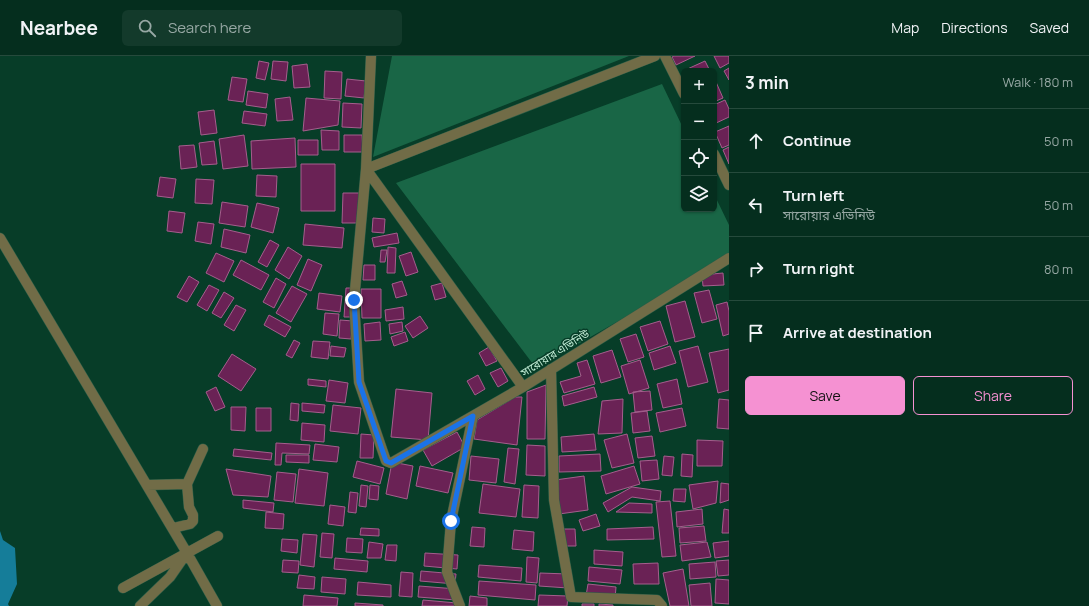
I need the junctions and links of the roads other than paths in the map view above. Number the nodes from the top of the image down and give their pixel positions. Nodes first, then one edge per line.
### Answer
1 (371, 56) edge
2 (655, 56) edge
3 (665, 56) edge
4 (681, 88) edge
5 (717, 160) edge
6 (366, 169) junction
7 (729, 185) edge
8 (0, 238) edge
9 (729, 258) edge
10 (551, 369) junction
11 (523, 386) junction
12 (473, 416) junction
13 (203, 449) dead end
14 (187, 484) junction
15 (147, 485) junction
16 (172, 528) junction
17 (218, 536) dead end
18 (187, 552) junction
19 (123, 588) dead end
20 (140, 606) edge
21 (217, 606) edge
22 (460, 606) edge
23 (662, 606) edge

1 - 6 street
2 - 6 street
3 - 4 street
5 - 7 street
6 - 11 street
6 - 12 street, সারোয়ার এভিনিউ
8 - 15 street
9 - 10 street, সারোয়ার এভিনিউ
10 - 11 street, সারোয়ার এভিনিউ
10 - 23 street
11 - 12 street, সারোয়ার এভিনিউ
12 - 22 street
13 - 14 street
14 - 15 street
14 - 16 street
15 - 16 street
16 - 18 street
17 - 18 street
18 - 19 street
18 - 20 street
18 - 21 street

